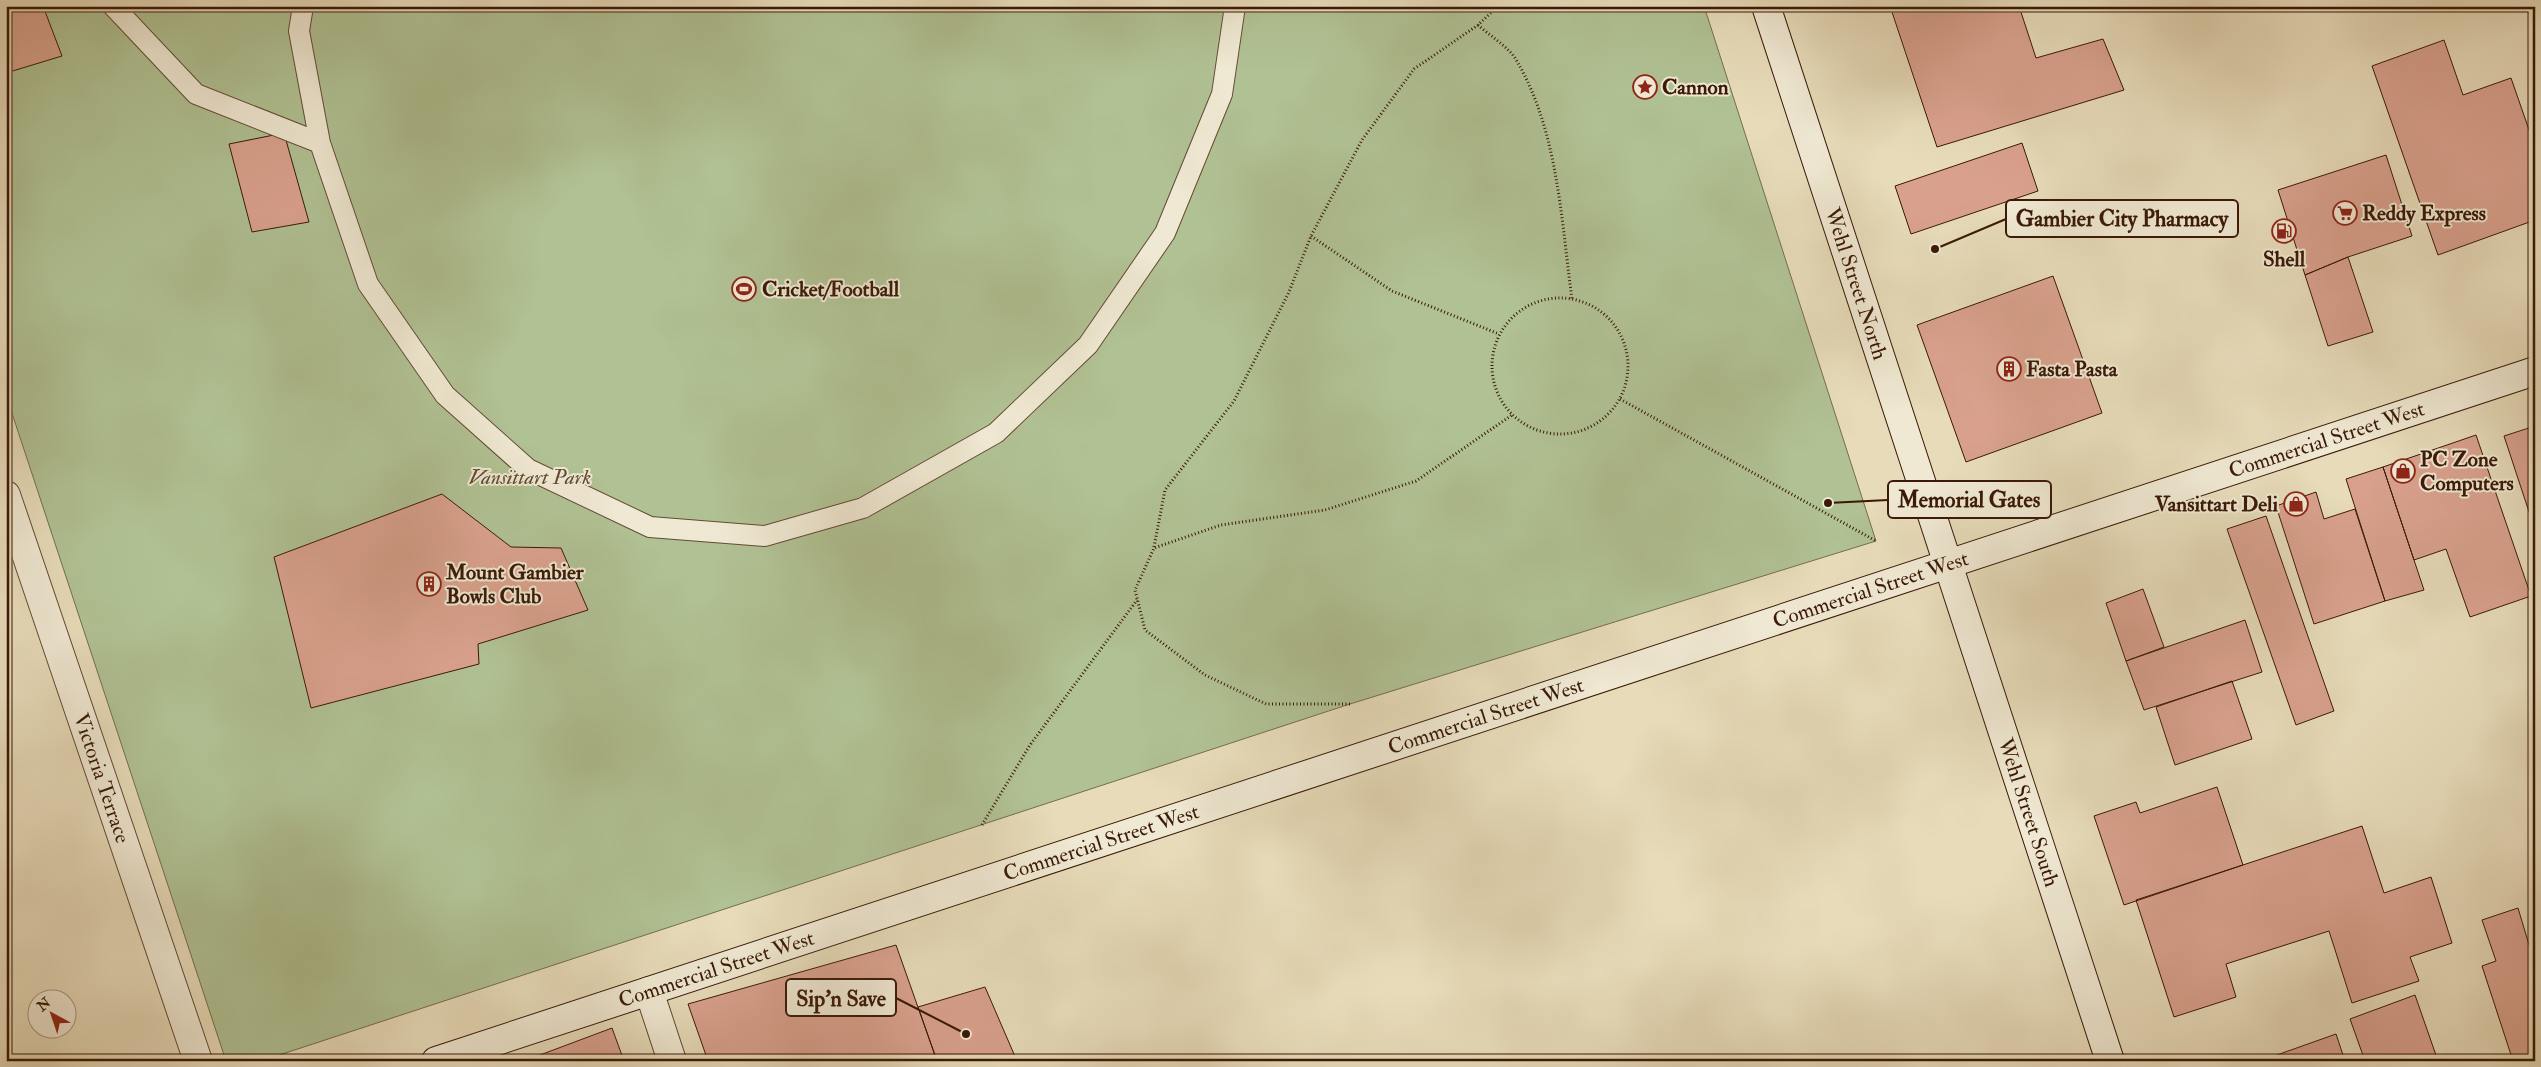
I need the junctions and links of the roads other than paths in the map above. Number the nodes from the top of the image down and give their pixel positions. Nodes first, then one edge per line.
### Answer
1 (113, 6) edge
2 (303, 6) edge
3 (1235, 6) edge
4 (1766, 6) edge
5 (320, 144) junction
6 (2535, 371) edge
7 (6, 495) edge
8 (1948, 563) junction
9 (649, 991) junction
10 (198, 1061) edge
11 (436, 1061) edge
12 (672, 1061) edge
13 (2110, 1061) edge

1 - 5 lane
2 - 5 lane
3 - 5 lane
4 - 8 street, Wehl Street North
6 - 8 street, Commercial Street West
7 - 10 street, Victoria Terrace
8 - 9 street, Commercial Street West
8 - 13 street, Wehl Street South
9 - 11 street, Commercial Street West
9 - 12 street

